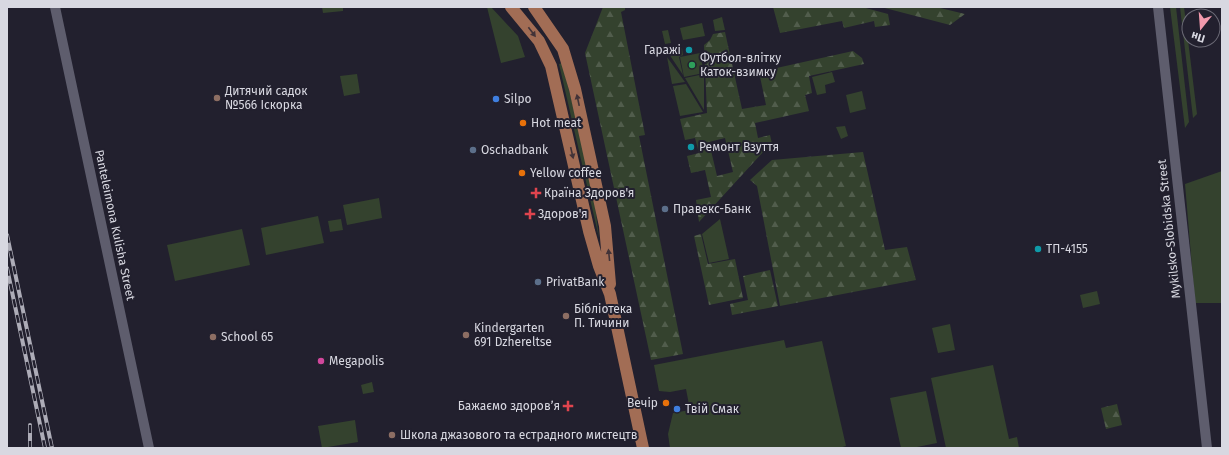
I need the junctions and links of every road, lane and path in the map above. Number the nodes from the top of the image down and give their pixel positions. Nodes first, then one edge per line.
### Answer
1 (56, 7) edge
2 (511, 7) edge
3 (534, 7) edge
4 (1158, 7) edge
5 (610, 294) junction
6 (149, 448) edge
7 (642, 448) edge
8 (1207, 448) edge

1 - 6 street, Panteleimona Kulisha Street
2 -> 5 main road
5 -> 3 main road
4 - 8 street, Mykilsko-Slobidska Street
5 - 7 main road

